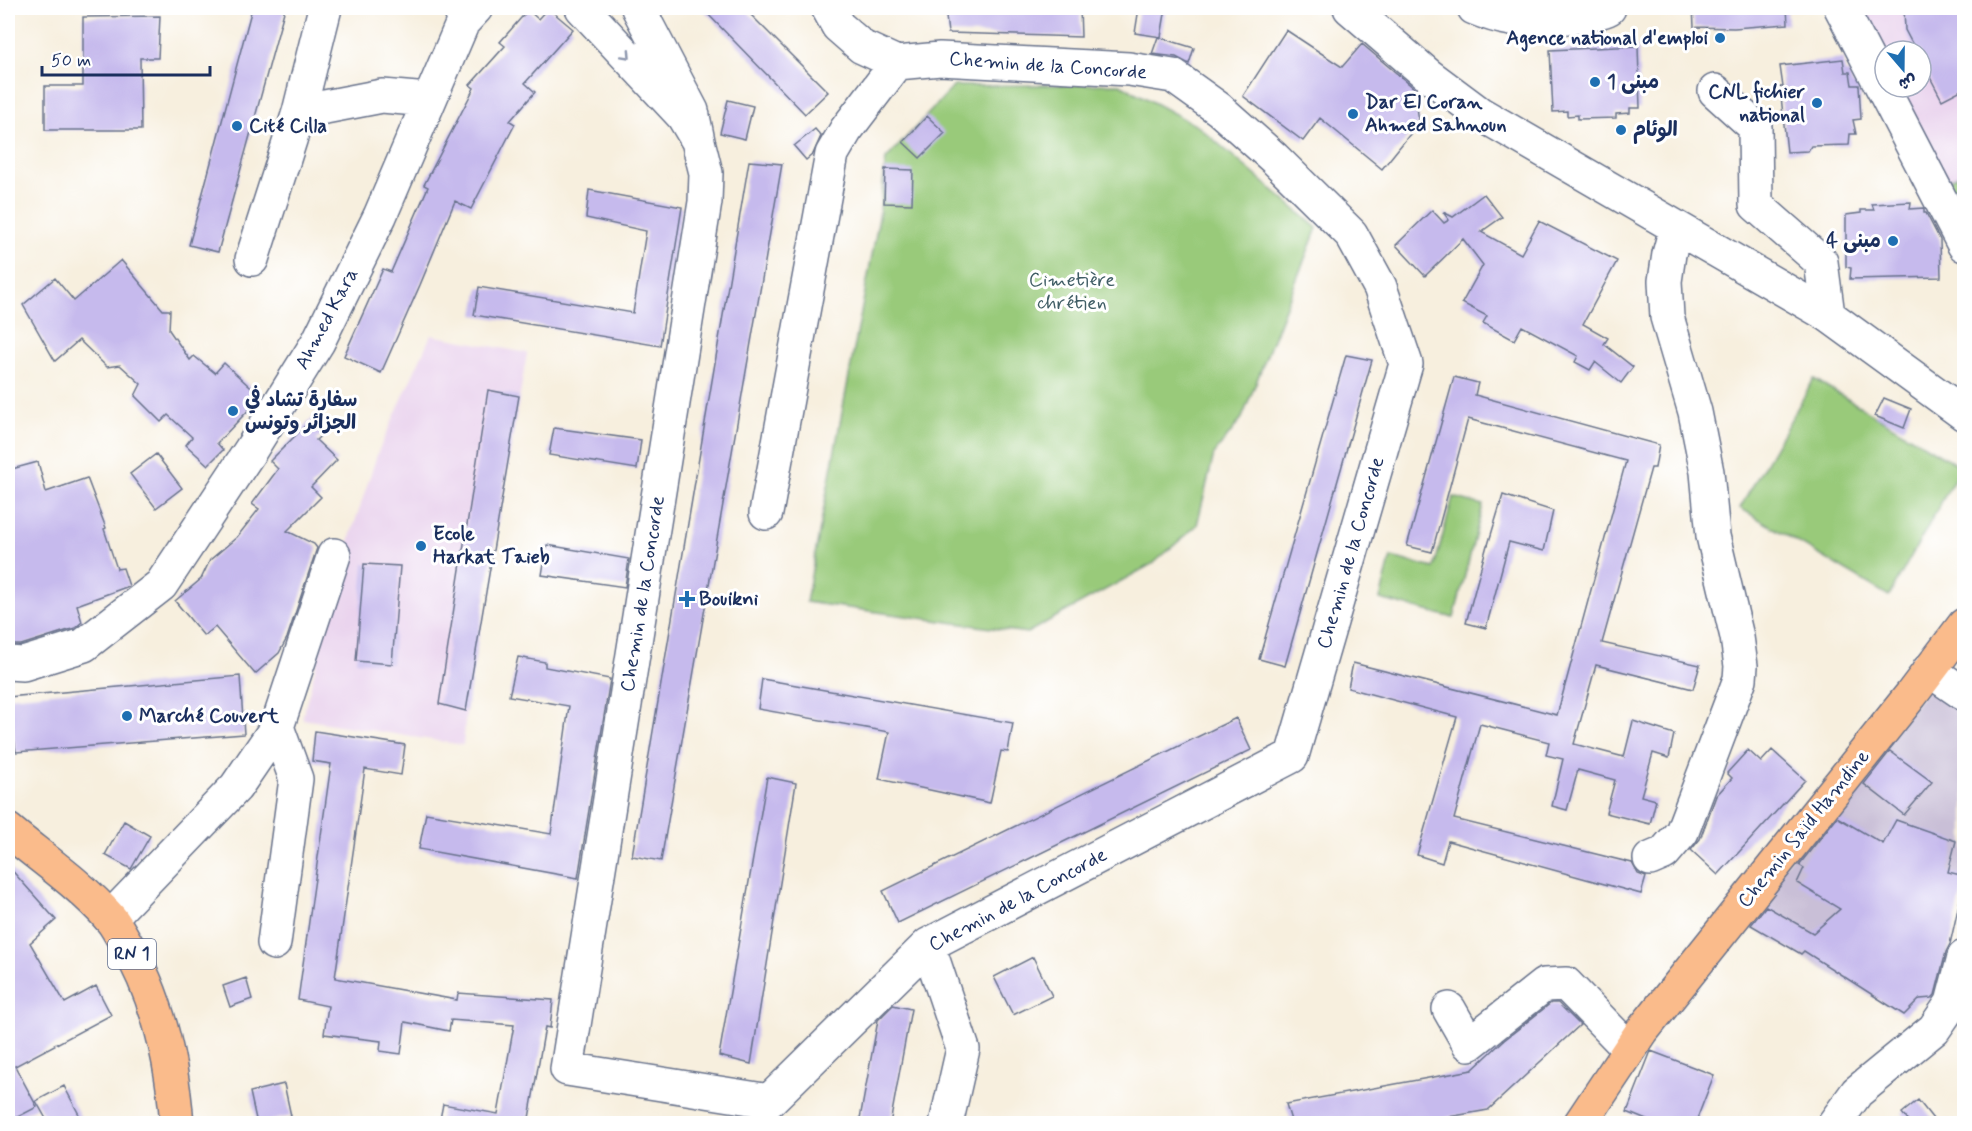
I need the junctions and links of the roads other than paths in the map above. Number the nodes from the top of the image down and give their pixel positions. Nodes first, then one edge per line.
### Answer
1 (325, 8) edge
2 (476, 8) edge
3 (638, 8) edge
4 (828, 8) edge
5 (1350, 8) edge
6 (1474, 8) edge
7 (1609, 8) edge
8 (1841, 8) edge
9 (587, 9) edge
10 (897, 63) junction
11 (1715, 91) dead end
12 (428, 100) junction
13 (299, 112) junction
14 (698, 141) junction
15 (1676, 228) junction
16 (1965, 245) edge
17 (252, 259) dead end
18 (1828, 315) junction
19 (1917, 379) junction
20 (1965, 400) edge
21 (1965, 414) edge
22 (766, 513) dead end
23 (334, 555) dead end
24 (1965, 625) edge
25 (8, 663) edge
26 (1929, 670) junction
27 (1965, 694) edge
28 (277, 727) junction
29 (8, 830) edge
30 (1650, 860) dead end
31 (110, 918) junction
32 (274, 942) dead end
33 (928, 945) junction
34 (1965, 957) edge
35 (1449, 1009) dead end
36 (1633, 1038) junction
37 (177, 1124) edge
38 (946, 1124) edge
39 (1559, 1124) edge
40 (1580, 1124) edge
41 (1834, 1124) edge

1 - 13 street
2 - 12 street, Ahmed Kara
3 - 14 street
4 - 10 street, Chemin de la Concorde
5 - 15 street
6 - 7 street
8 - 16 street
9 -> 14 street
10 - 22 street
10 - 33 street, Chemin de la Concorde
11 - 18 street
12 - 13 street
12 - 25 street, Ahmed Kara
13 - 17 street
14 - 33 street, Chemin de la Concorde
15 - 18 street
15 - 30 street
18 - 19 street
19 - 20 street
19 - 21 street
23 - 28 street
24 - 26 main road, Chemin Saïd Hamdine
26 - 27 street
26 - 36 main road, Chemin Saïd Hamdine
28 - 31 street
28 - 32 street
29 - 31 main road, RN 1
31 - 37 main road, RN 1
33 - 38 street
34 - 41 street
35 - 36 street
36 - 39 main road
36 - 40 main road

